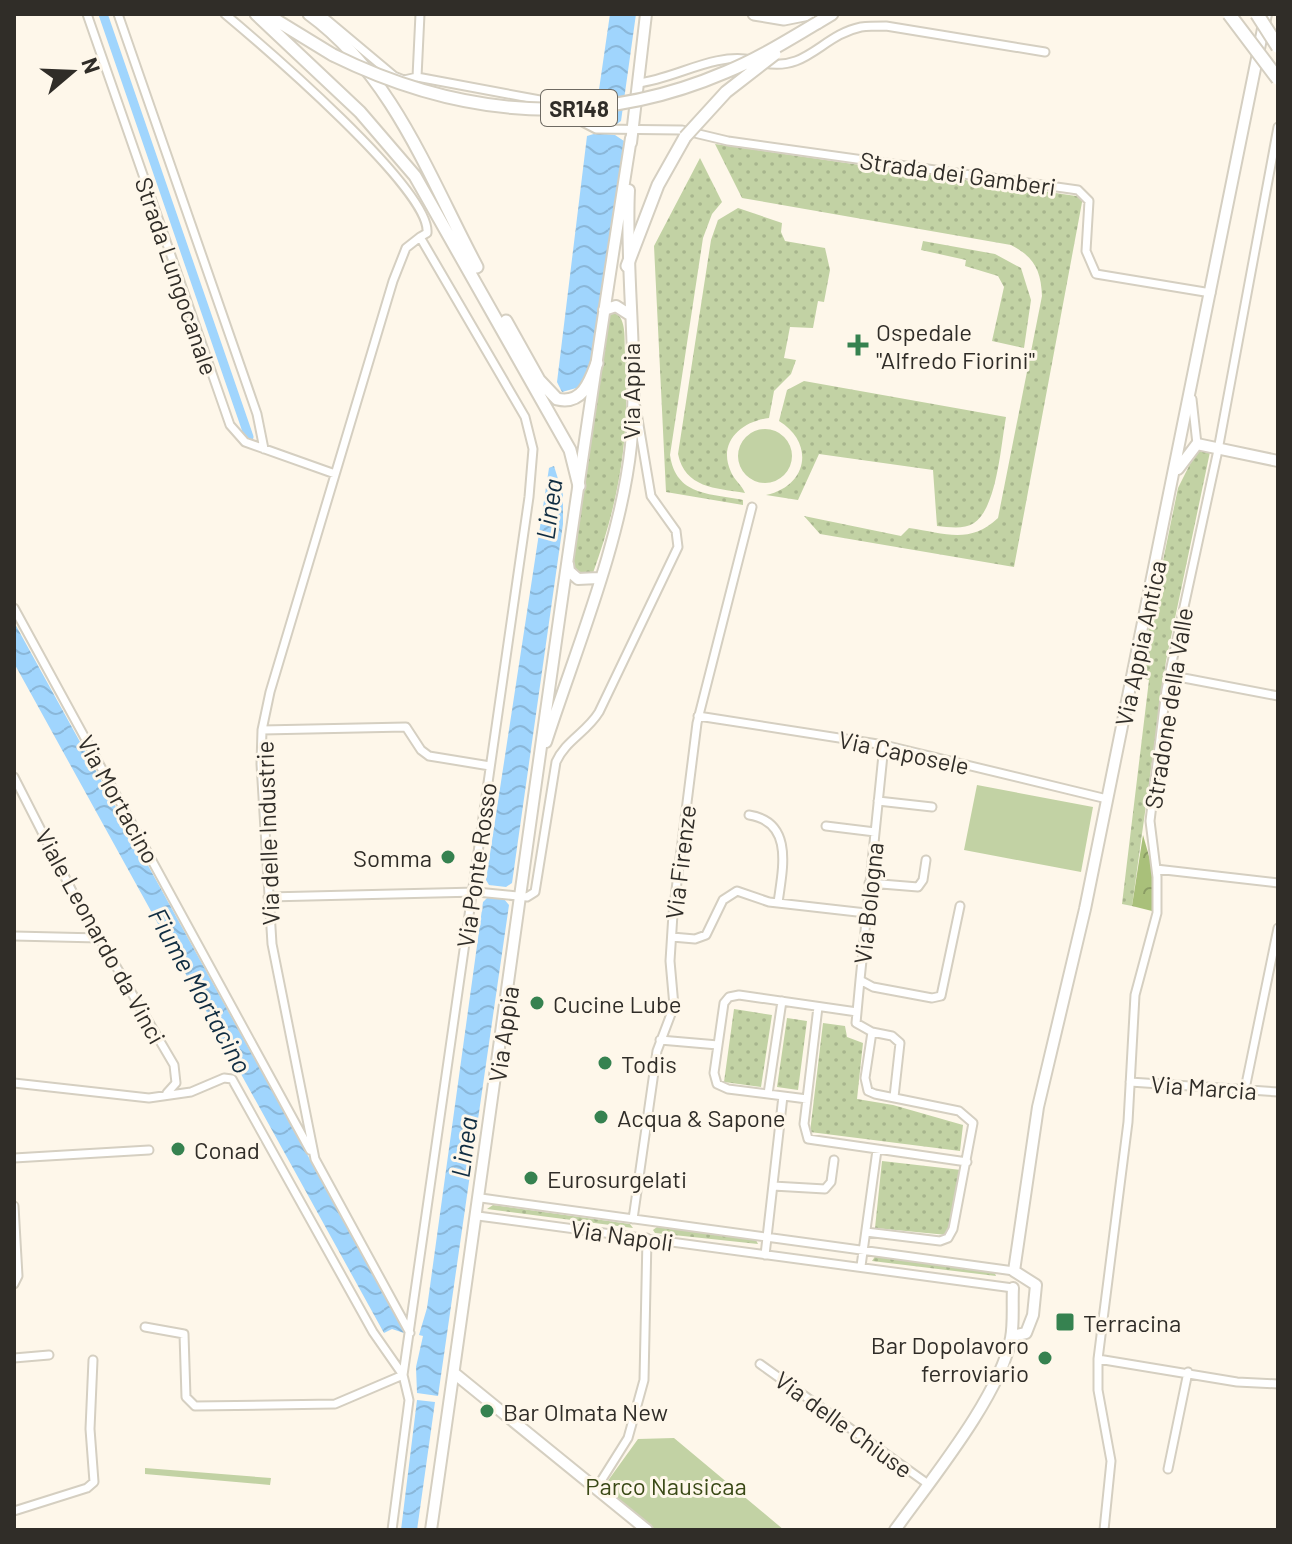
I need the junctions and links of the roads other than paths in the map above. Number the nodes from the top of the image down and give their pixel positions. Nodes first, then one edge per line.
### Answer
1 (87, 14) edge
2 (118, 14) edge
3 (225, 14) edge
4 (256, 14) edge
5 (266, 14) edge
6 (309, 14) edge
7 (320, 14) edge
8 (420, 14) edge
9 (646, 14) edge
10 (754, 14) edge
11 (832, 14) edge
12 (1229, 14) edge
13 (1241, 14) edge
14 (1257, 14) edge
15 (1266, 14) edge
16 (813, 19) edge
17 (1278, 47) edge
18 (1045, 52) dead end
19 (1278, 76) edge
20 (417, 77) junction
21 (638, 83) junction
22 (1278, 127) edge
23 (628, 134) junction
24 (420, 237) junction
25 (627, 266) junction
26 (1211, 293) junction
27 (604, 310) junction
28 (630, 315) junction
29 (597, 363) junction
30 (1192, 387) junction
31 (632, 391) junction
32 (1197, 444) junction
33 (264, 449) junction
34 (1218, 450) junction
35 (629, 458) junction
36 (1278, 461) edge
37 (647, 463) junction
38 (1175, 473) junction
39 (335, 474) junction
40 (579, 486) junction
41 (752, 507) dead end
42 (568, 562) junction
43 (598, 578) junction
44 (14, 608) edge
45 (1168, 675) junction
46 (1278, 696) edge
47 (698, 716) junction
48 (262, 730) junction
49 (884, 745) junction
50 (490, 766) junction
51 (536, 775) junction
52 (14, 777) edge
53 (1107, 799) junction
54 (878, 801) junction
55 (932, 807) dead end
56 (749, 815) dead end
57 (826, 826) dead end
58 (875, 832) junction
59 (926, 860) dead end
60 (1156, 869) junction
61 (869, 883) junction
62 (1278, 883) edge
63 (474, 892) junction
64 (519, 896) junction
65 (268, 897) junction
66 (778, 903) junction
67 (960, 906) dead end
68 (866, 913) junction
69 (1278, 928) edge
70 (14, 936) edge
71 (672, 937) junction
72 (99, 938) junction
73 (860, 980) junction
74 (782, 1001) junction
75 (818, 1007) junction
76 (857, 1012) junction
77 (872, 1032) junction
78 (660, 1040) junction
79 (718, 1045) junction
80 (1130, 1082) junction
81 (14, 1083) edge
82 (1245, 1089) junction
83 (1278, 1092) edge
84 (167, 1093) junction
85 (768, 1094) junction
86 (783, 1096) junction
87 (894, 1097) junction
88 (807, 1099) junction
89 (149, 1150) dead end
90 (877, 1150) junction
91 (14, 1158) edge
92 (315, 1159) junction
93 (834, 1160) dead end
94 (967, 1162) junction
95 (773, 1186) junction
96 (481, 1198) junction
97 (14, 1206) edge
98 (478, 1216) junction
99 (633, 1219) junction
100 (643, 1220) junction
101 (866, 1232) junction
102 (767, 1236) junction
103 (644, 1238) junction
104 (864, 1249) junction
105 (765, 1255) junction
106 (861, 1266) junction
107 (1014, 1271) junction
108 (14, 1284) edge
109 (1013, 1288) joint
110 (145, 1327) dead end
111 (410, 1335) junction
112 (1012, 1336) junction
113 (49, 1355) dead end
114 (14, 1358) edge
115 (1098, 1359) junction
116 (93, 1360) dead end
117 (760, 1364) dead end
118 (1188, 1372) junction
119 (403, 1373) junction
120 (454, 1373) junction
121 (1278, 1384) edge
122 (1168, 1469) dead end
123 (928, 1484) junction
124 (596, 1489) junction
125 (14, 1511) edge
126 (392, 1530) edge
127 (431, 1530) edge
128 (647, 1530) edge
129 (895, 1530) edge
130 (1104, 1530) edge

1 - 33 street, Strada Lungocanale
2 - 33 street
3 - 24 street
4 - 40 main road
5 - 16 main road, SR148, bridge
6 - 29 main road
7 - 20 street
8 - 20 street
9 - 21 main road, Via Appia
10 - 16 main road, SR148
11 - 16 main road, SR148
12 - 19 highway, bridge
13 - 19 highway, bridge
14 - 17 highway, bridge
15 - 26 main road, Via Appia Antica
16 - 25 main road, SR148, bridge
18 - 21 street
20 - 23 street
21 - 23 main road, Via Appia
22 - 34 street, Stradone della Valle
23 - 25 main road, Via Appia
23 - 26 street, Strada dei Gamberi
23 - 27 main road, Via Appia
24 - 39 street, Via delle Industrie
24 - 50 street, Via Ponte Rosso
25 - 28 main road, Via Appia
26 - 30 main road, Via Appia Antica
27 - 28 main road
27 - 29 main road, Via Appia
28 - 31 main road, Via Appia
29 - 40 main road, Via Appia
30 - 32 street
30 - 38 main road, Via Appia Antica
31 - 35 main road, Via Appia
31 - 37 street
32 - 34 main road
32 - 38 main road
33 - 39 street, Strada Lungocanale
34 - 36 main road
34 - 45 street, Stradone della Valle
35 - 37 street
35 - 43 main road, Via Appia
37 - 64 street
38 - 53 main road, Via Appia Antica
39 - 48 street, Via delle Industrie
40 - 42 main road, Via Appia
41 - 47 street, Via Firenze
42 - 43 main road
42 - 51 main road, Via Appia
43 - 51 main road, Via Appia
44 - 92 street, Via Mortacino
45 - 46 street
45 - 60 street, Stradone della Valle
47 - 49 street, Via Caposele
47 - 71 street, Via Firenze
48 - 50 street
48 - 65 street, Via delle Industrie
49 - 53 street, Via Caposele
49 - 54 street, Via Bologna
50 - 63 street, Via Ponte Rosso
51 - 64 main road, Via Appia
52 - 72 street, Viale Leonardo da Vinci
53 - 107 main road, Via Appia Antica
54 - 55 street
54 - 58 street, Via Bologna
56 - 66 street
57 - 58 street
58 - 61 street, Via Bologna
59 - 61 street
60 - 62 street
60 - 80 street, Stradone della Valle
61 - 68 street, Via Bologna
63 - 64 street
63 - 65 street
63 - 111 street, Via Ponte Rosso
64 - 96 main road, Via Appia
65 - 92 street, Via delle Industrie
66 - 68 street
66 - 71 street
67 - 73 street, Via Bologna
68 - 73 street, Via Bologna
69 - 82 street
70 - 72 street
71 - 78 street, Via Firenze
72 - 84 street, Viale Leonardo da Vinci
73 - 76 street
74 - 75 street
74 - 79 street
74 - 85 street
75 - 76 street
75 - 88 street
76 - 77 street
77 - 87 street
77 - 87 street
78 - 79 street
78 - 99 street, Via Firenze
79 - 85 street
80 - 82 street, Via Marcia
80 - 115 street, Stradone della Valle
81 - 84 street
82 - 83 street, Via Marcia
84 - 119 street
85 - 86 street
86 - 88 street
86 - 95 street
87 - 94 street
88 - 90 street
89 - 91 street
90 - 94 street
90 - 101 street
92 - 111 street, Via delle Industrie
93 - 95 street
94 - 101 street
95 - 102 street
96 - 98 main road, Via Appia
96 - 99 street, Via Napoli
97 - 108 street
98 - 103 street, Via Napoli
98 - 120 main road, Via Appia
99 - 100 street, Via Napoli
100 - 102 street, Via Napoli
100 - 103 street
101 - 104 street
102 - 104 street, Via Napoli
102 - 105 street
103 - 105 street, Via Napoli
103 - 124 street
104 - 106 street
104 - 107 street, Via Napoli
105 - 106 street, Via Napoli
106 - 109 street, Via Napoli
107 - 112 main road
109 - 112 main road
110 - 119 street
111 - 119 street, Via Ponte Rosso
112 - 123 main road
113 - 114 street
115 - 118 street
115 - 130 street, Stradone della Valle
116 - 125 street
117 - 123 street, Via delle Chiuse
118 - 121 street
118 - 122 street
119 - 126 street, Via Ponte Rosso
120 - 124 main road
120 - 127 main road, Via Appia
123 - 129 main road
124 - 128 main road

